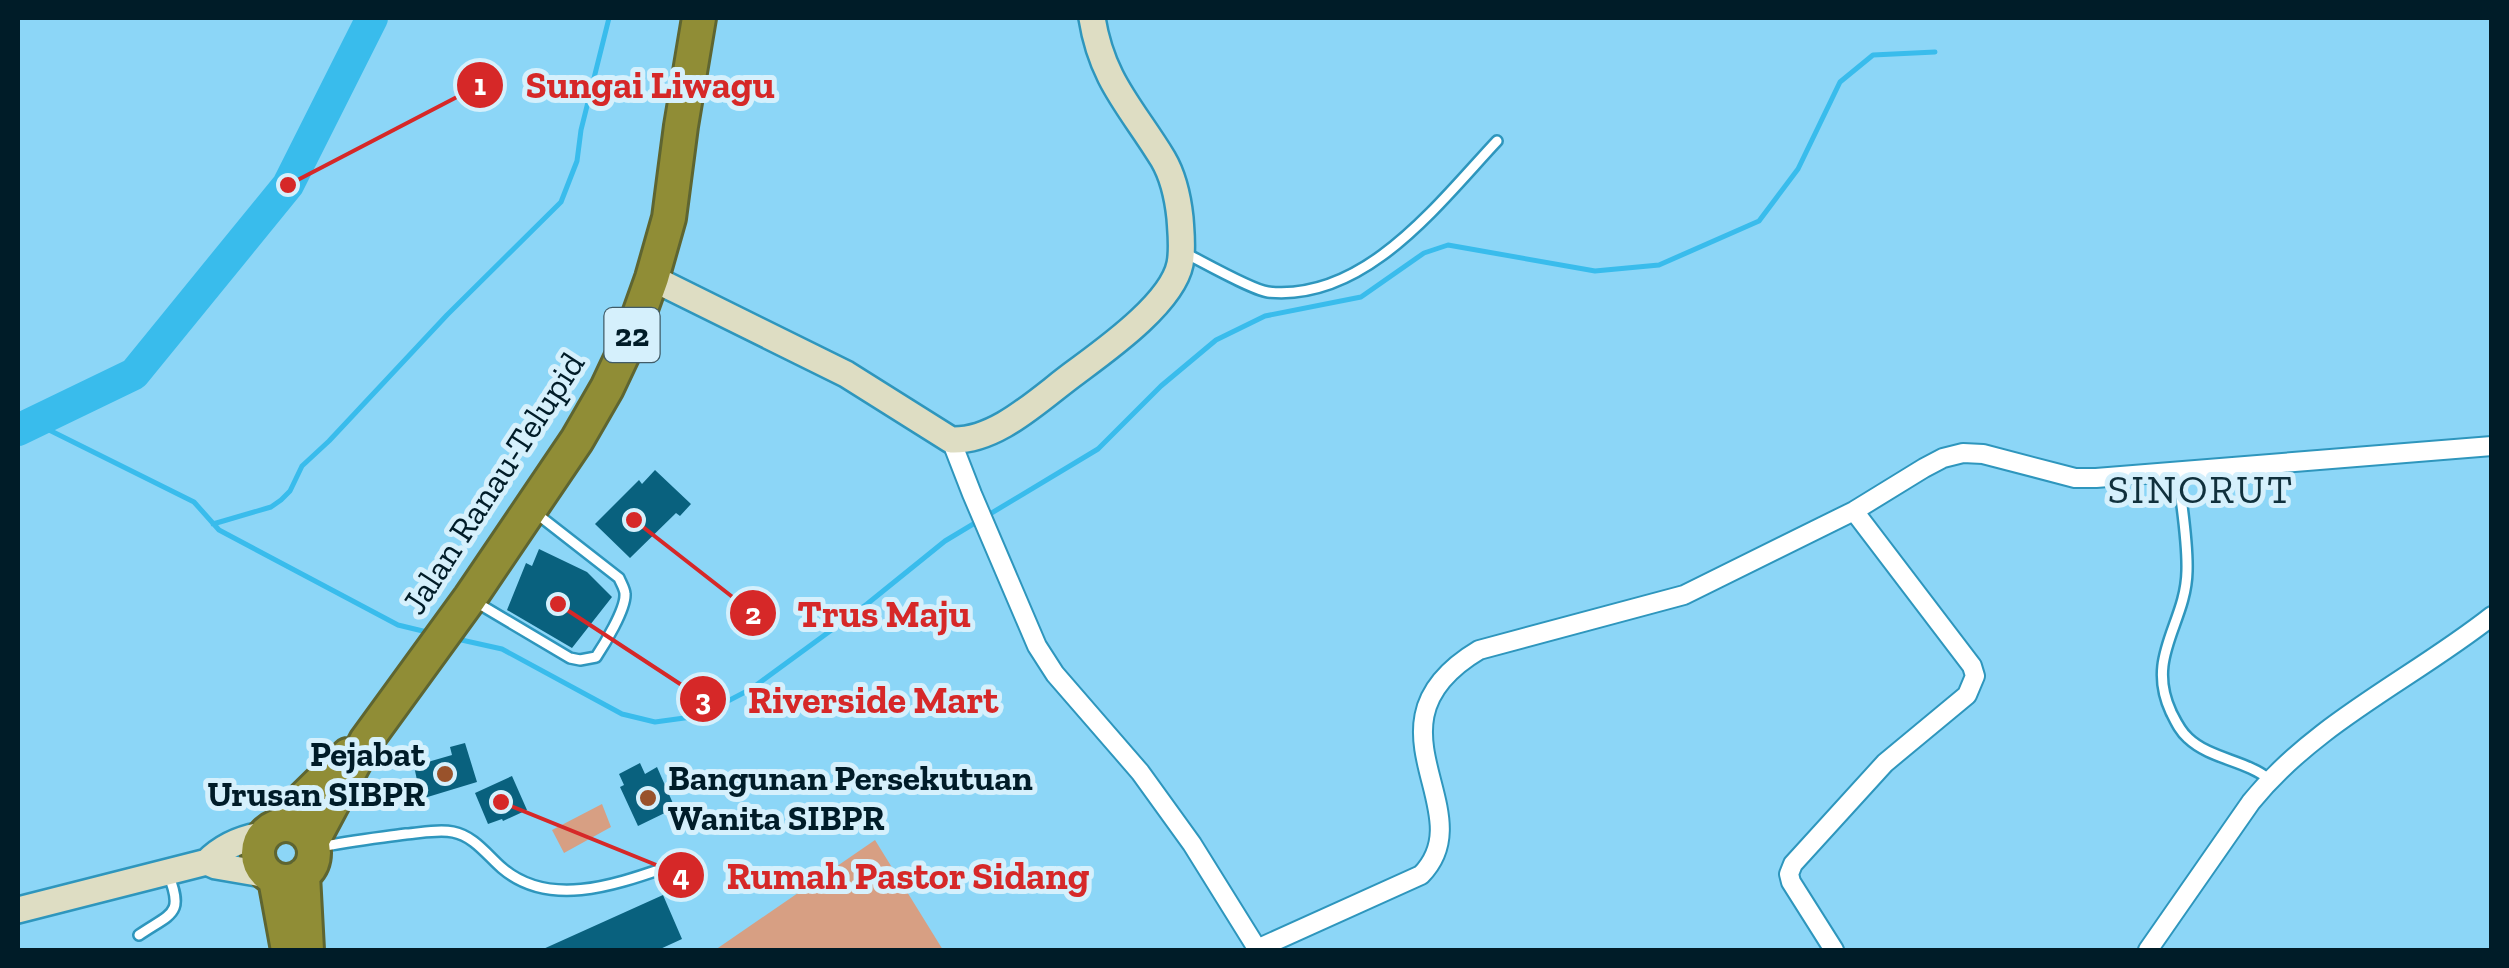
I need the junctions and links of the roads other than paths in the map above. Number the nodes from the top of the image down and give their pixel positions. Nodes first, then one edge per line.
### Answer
1 (699, 18) edge
2 (1092, 18) edge
3 (1497, 141) dead end
4 (1181, 250) junction
5 (652, 278) junction
6 (952, 440) junction
7 (2492, 446) edge
8 (2178, 472) junction
9 (530, 509) junction
10 (1854, 511) junction
11 (465, 605) junction
12 (2492, 616) edge
13 (366, 741) junction
14 (2270, 779) junction
15 (273, 830) junction
16 (206, 862) junction
17 (294, 864) junction
18 (673, 866) dead end
19 (167, 872) junction
20 (18, 910) edge
21 (139, 936) dead end
22 (288, 950) edge
23 (306, 950) edge
24 (1258, 950) edge
25 (1834, 950) edge
26 (2148, 950) edge

1 - 5 highway, Jalan Ranau-Telupid / 22
2 - 4 street
3 - 4 lane
4 - 6 street
5 - 6 street
5 - 9 highway, Jalan Ranau-Telupid / 22
6 - 24 street
7 - 8 street
8 - 10 street
8 - 14 lane
9 - 11 highway, Jalan Ranau-Telupid / 22
9 - 11 lane
10 - 24 street
10 - 25 street
11 - 13 highway, Jalan Ranau-Telupid / 22
12 - 14 street
13 - 15 highway, Jalan Ranau-Telupid / 22
13 - 17 highway, Jalan Ranau-Telupid / 22
14 - 26 street
15 - 16 street
15 - 17 highway
15 - 17 highway
16 - 17 street
16 - 19 street
17 - 18 lane
17 - 22 highway
17 - 23 highway
19 - 20 street
19 - 21 lane

